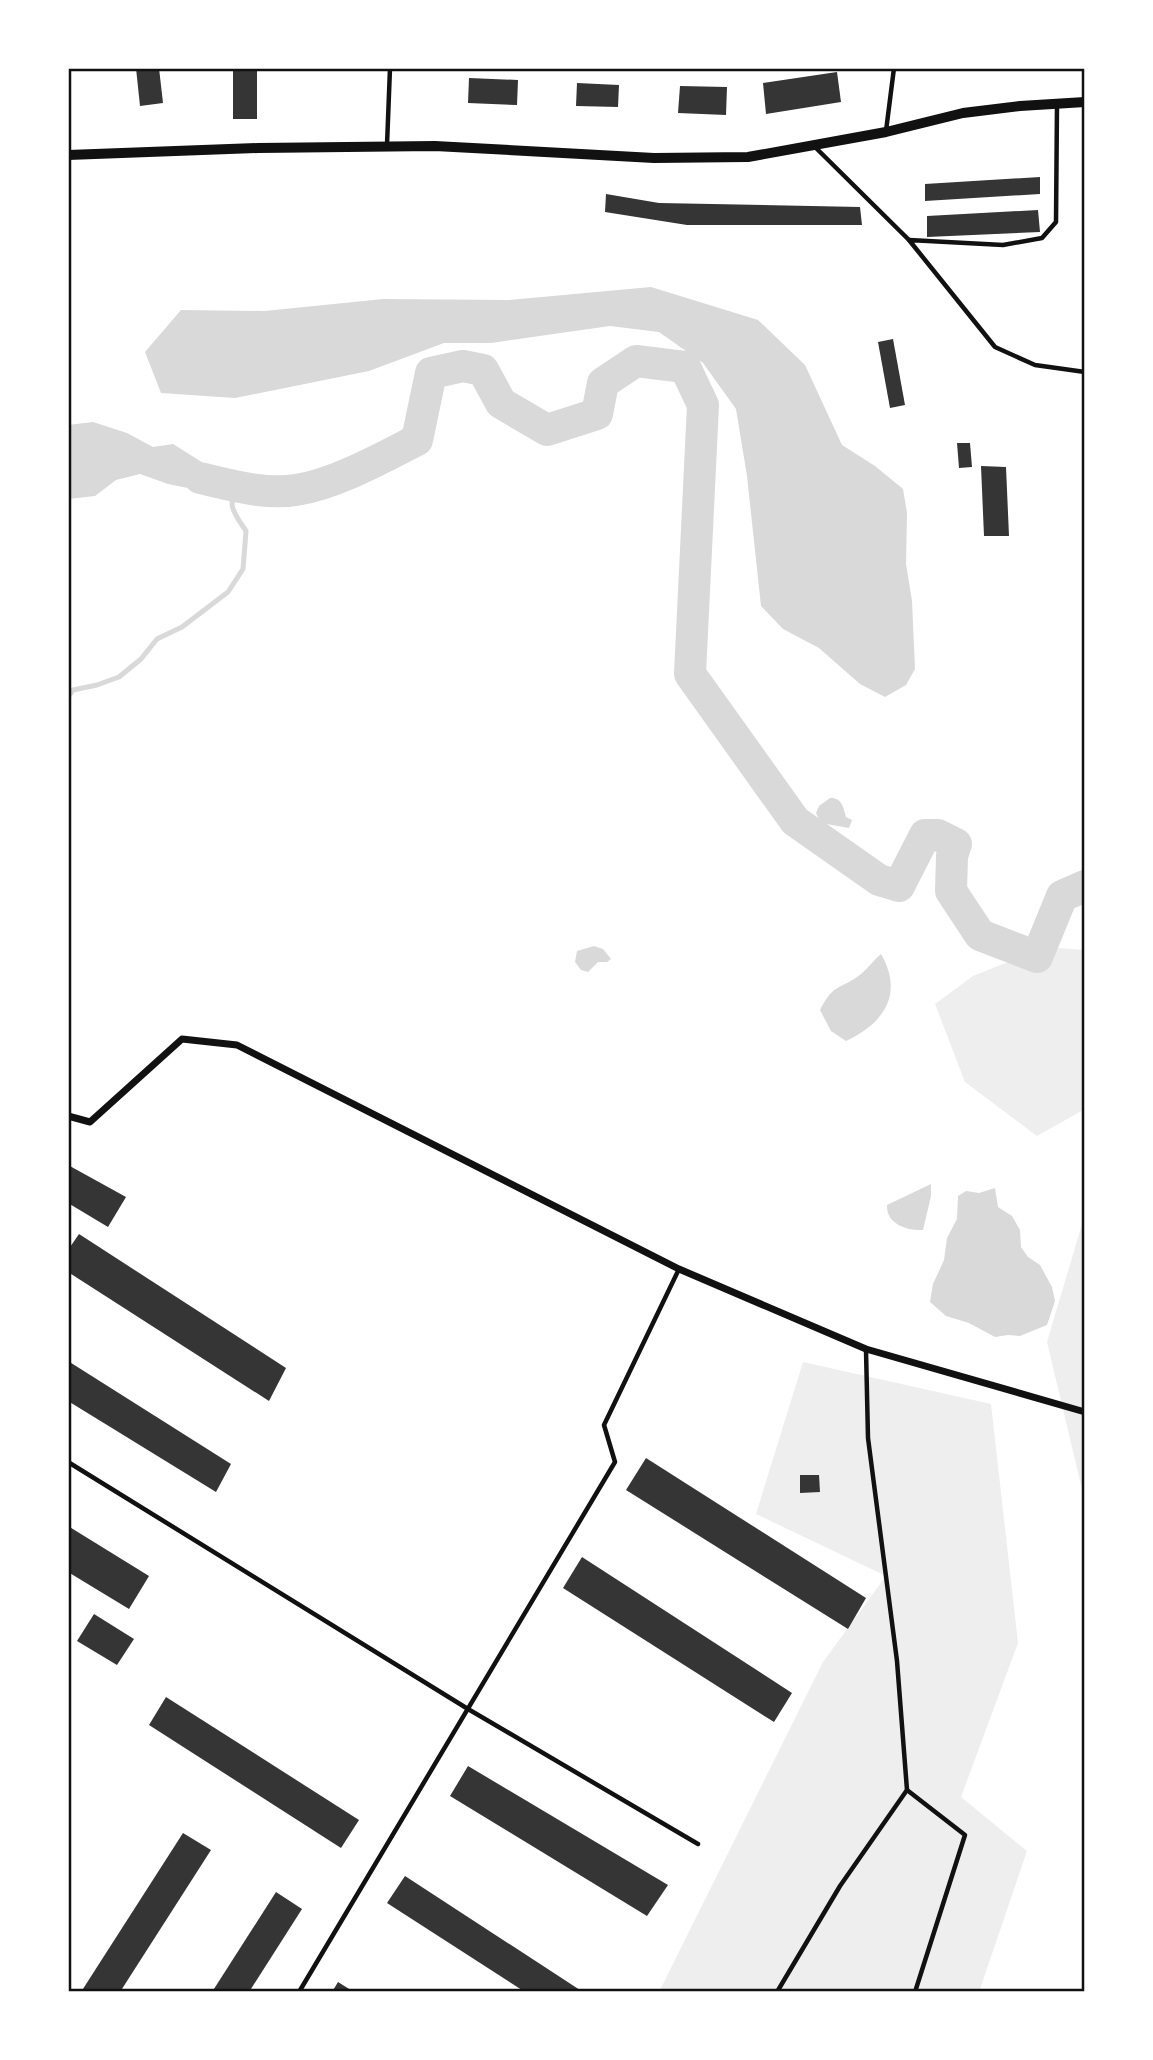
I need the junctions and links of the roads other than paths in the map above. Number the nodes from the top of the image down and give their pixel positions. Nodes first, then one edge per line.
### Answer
1 (390, 68) edge
2 (894, 68) edge
3 (1085, 102) edge
4 (1057, 104) junction
5 (886, 132) junction
6 (813, 145) junction
7 (387, 146) junction
8 (68, 155) edge
9 (909, 240) junction
10 (1085, 372) edge
11 (68, 1116) edge
12 (680, 1269) junction
13 (866, 1349) junction
14 (1085, 1412) edge
15 (68, 1462) edge
16 (468, 1709) junction
17 (907, 1790) junction
18 (698, 1844) dead end
19 (299, 1992) edge
20 (777, 1992) edge
21 (915, 1992) edge

1 - 7 lane
2 - 5 lane
3 - 4 street
4 - 5 street
4 - 9 lane
5 - 6 street
6 - 7 street
6 - 9 lane
7 - 8 street
9 - 10 lane
11 - 12 street
12 - 13 street
12 - 16 lane
13 - 14 street
13 - 17 lane
15 - 16 lane
16 - 18 lane
16 - 19 lane
17 - 20 lane
17 - 21 lane

